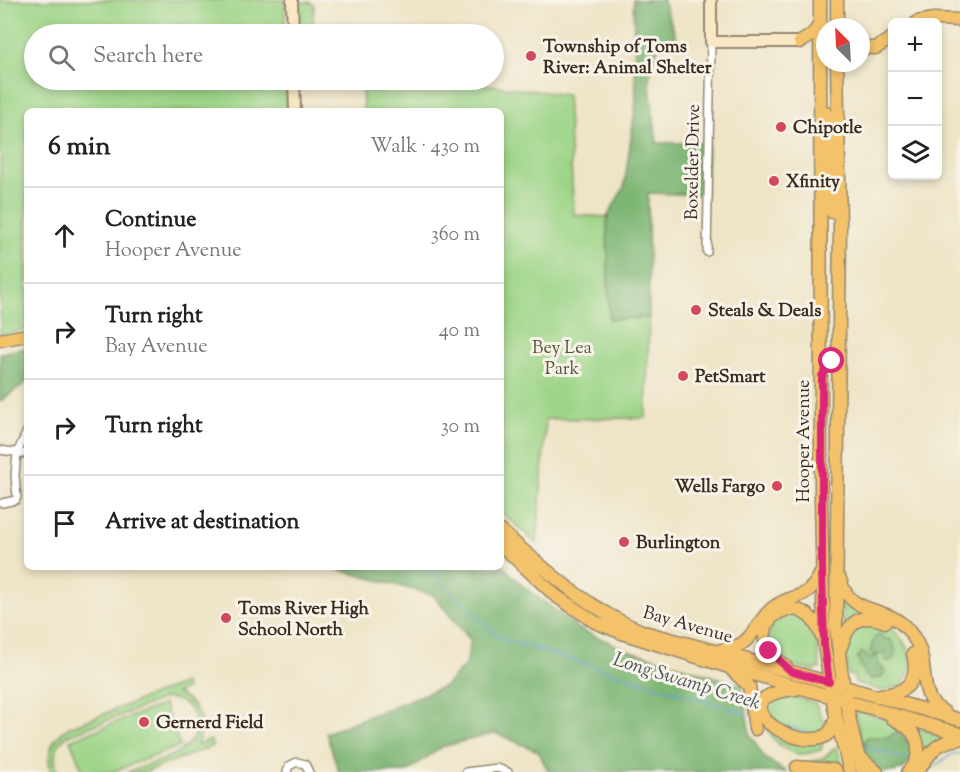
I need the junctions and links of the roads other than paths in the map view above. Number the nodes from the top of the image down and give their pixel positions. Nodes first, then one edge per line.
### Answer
1 (292, 0) edge
2 (711, 0) edge
3 (820, 0) edge
4 (837, 0) edge
5 (820, 18) edge
6 (838, 18) edge
7 (942, 19) edge
8 (960, 20) edge
9 (292, 24) edge
10 (816, 31) edge
11 (888, 40) edge
12 (711, 42) junction
13 (800, 42) junction
14 (870, 48) edge
15 (816, 56) edge
16 (821, 72) edge
17 (837, 72) edge
18 (821, 85) junction
19 (294, 90) edge
20 (295, 108) edge
21 (707, 252) dead end
22 (839, 331) junction
23 (24, 336) edge
24 (0, 340) edge
25 (839, 356) junction
26 (822, 376) junction
27 (24, 438) edge
28 (0, 450) edge
29 (17, 453) junction
30 (24, 454) edge
31 (821, 458) junction
32 (2, 503) dead end
33 (504, 534) edge
34 (836, 541) junction
35 (504, 548) edge
36 (836, 566) junction
37 (822, 572) junction
38 (824, 644) junction
39 (714, 651) junction
40 (838, 653) junction
41 (729, 667) junction
42 (792, 672) junction
43 (829, 682) junction
44 (844, 687) junction
45 (802, 688) junction
46 (874, 695) junction
47 (831, 697) junction
48 (846, 702) junction
49 (887, 713) junction
50 (757, 717) junction
51 (955, 718) edge
52 (960, 727) edge
53 (960, 736) edge
54 (763, 739) dead end
55 (838, 740) junction
56 (857, 754) junction
57 (818, 758) dead end
58 (917, 766) edge
59 (477, 771) edge
60 (287, 772) edge
61 (309, 772) edge
62 (466, 772) edge
63 (507, 772) edge
64 (836, 772) edge
65 (850, 772) edge
66 (864, 772) edge
67 (878, 772) edge

1 - 9 street
2 - 12 street, Boxelder Drive
3 - 5 main road, Hooper Avenue
4 - 6 main road
7 - 8 main road
10 - 13 main road
11 - 14 main road
12 - 13 street
12 - 21 street, Boxelder Drive
13 - 15 main road
16 - 18 main road, Hooper Avenue
17 - 22 main road, Hooper Avenue
18 - 22 main road
18 - 26 main road, Hooper Avenue
19 - 20 street
22 - 25 main road, Hooper Avenue
23 - 24 main road
25 - 26 main road
25 - 34 main road, Hooper Avenue
26 - 31 main road, Hooper Avenue
27 - 29 street
28 - 29 street
29 - 30 street
29 - 32 street
31 - 34 main road
31 - 37 main road, Hooper Avenue
33 - 39 main road, Bay Avenue
34 - 36 main road, Hooper Avenue
35 - 41 main road, Bay Avenue
36 - 40 main road, Hooper Avenue
36 - 51 main road
37 - 38 main road, Hooper Avenue
37 - 39 main road
38 - 42 main road
38 - 43 main road, Hooper Avenue
39 - 42 main road, Bay Avenue
40 - 44 main road, Hooper Avenue
40 - 46 main road
41 - 45 main road, Bay Avenue
41 - 50 main road
42 - 43 main road, Bay Avenue
43 - 44 main road, Bay Avenue
43 - 47 main road, Hooper Avenue
44 - 46 main road, Bay Avenue
44 - 48 main road, Hooper Avenue
45 - 47 main road, Bay Avenue
45 - 50 main road
46 - 51 main road, Bay Avenue
47 - 48 main road, Bay Avenue
47 - 55 main road, Hooper Avenue
48 - 49 main road, Bay Avenue
48 - 55 main road, Hooper Avenue
49 - 52 main road
49 - 53 main road, Bay Avenue
49 - 58 main road
50 - 54 main road
53 - 58 main road
55 - 56 main road, Hooper Avenue
55 - 65 main road, Hooper Avenue
56 - 66 main road, Hooper Avenue
56 - 67 main road
57 - 64 main road
59 - 62 street
59 - 63 street
60 - 61 street

